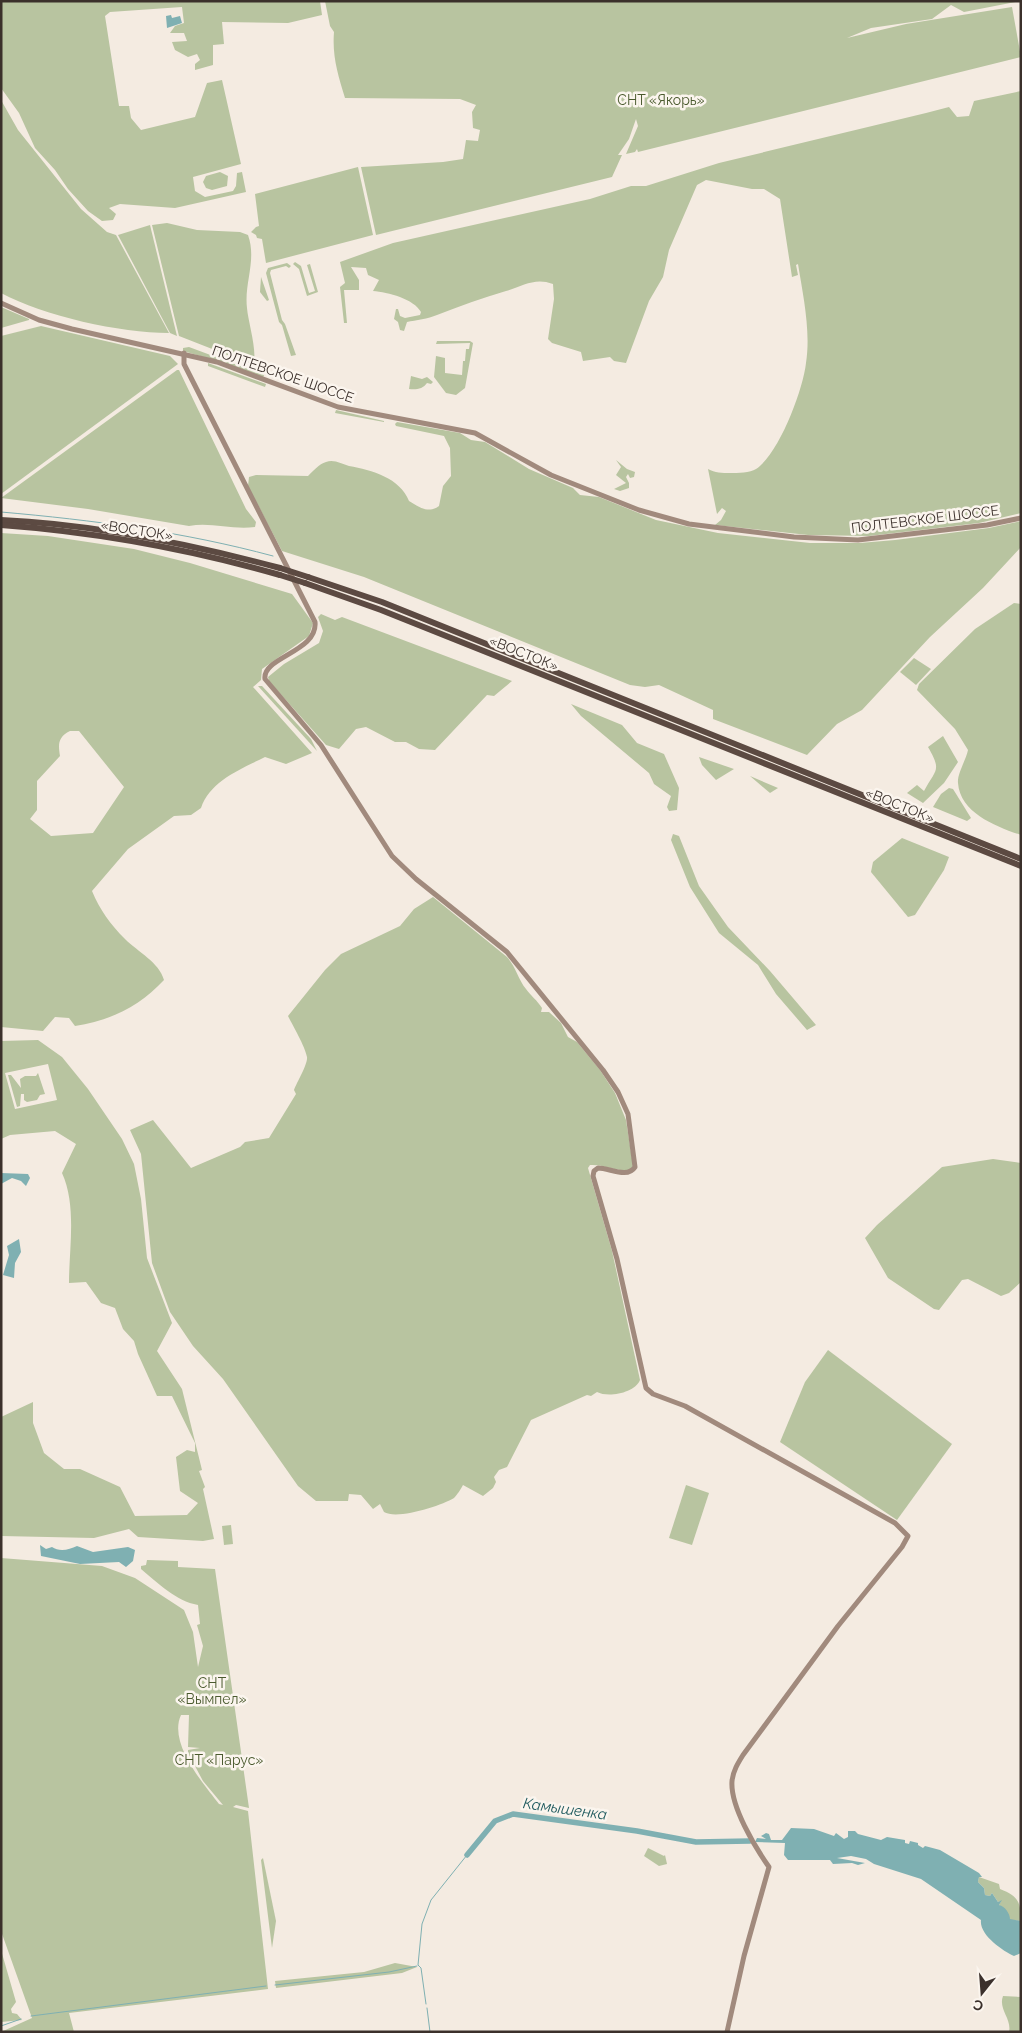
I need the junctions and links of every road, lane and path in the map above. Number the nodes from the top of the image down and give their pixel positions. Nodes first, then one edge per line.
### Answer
1 (1, 303) edge
2 (184, 353) junction
3 (1021, 518) edge
4 (1, 520) edge
5 (1, 525) edge
6 (280, 572) junction
7 (306, 580) junction
8 (1021, 859) edge
9 (1021, 866) edge
10 (727, 2032) edge

1 - 2 street, ПОЛТЕВСКОЕ ШОССЕ
2 - 3 street, ПОЛТЕВСКОЕ ШОССЕ
2 - 10 street
4 - 6 highway, «ВОСТОК»
5 - 6 highway, «ВОСТОК»
6 - 7 highway, «ВОСТОК», bridge
7 - 8 highway, «ВОСТОК»
7 - 9 highway, «ВОСТОК»

